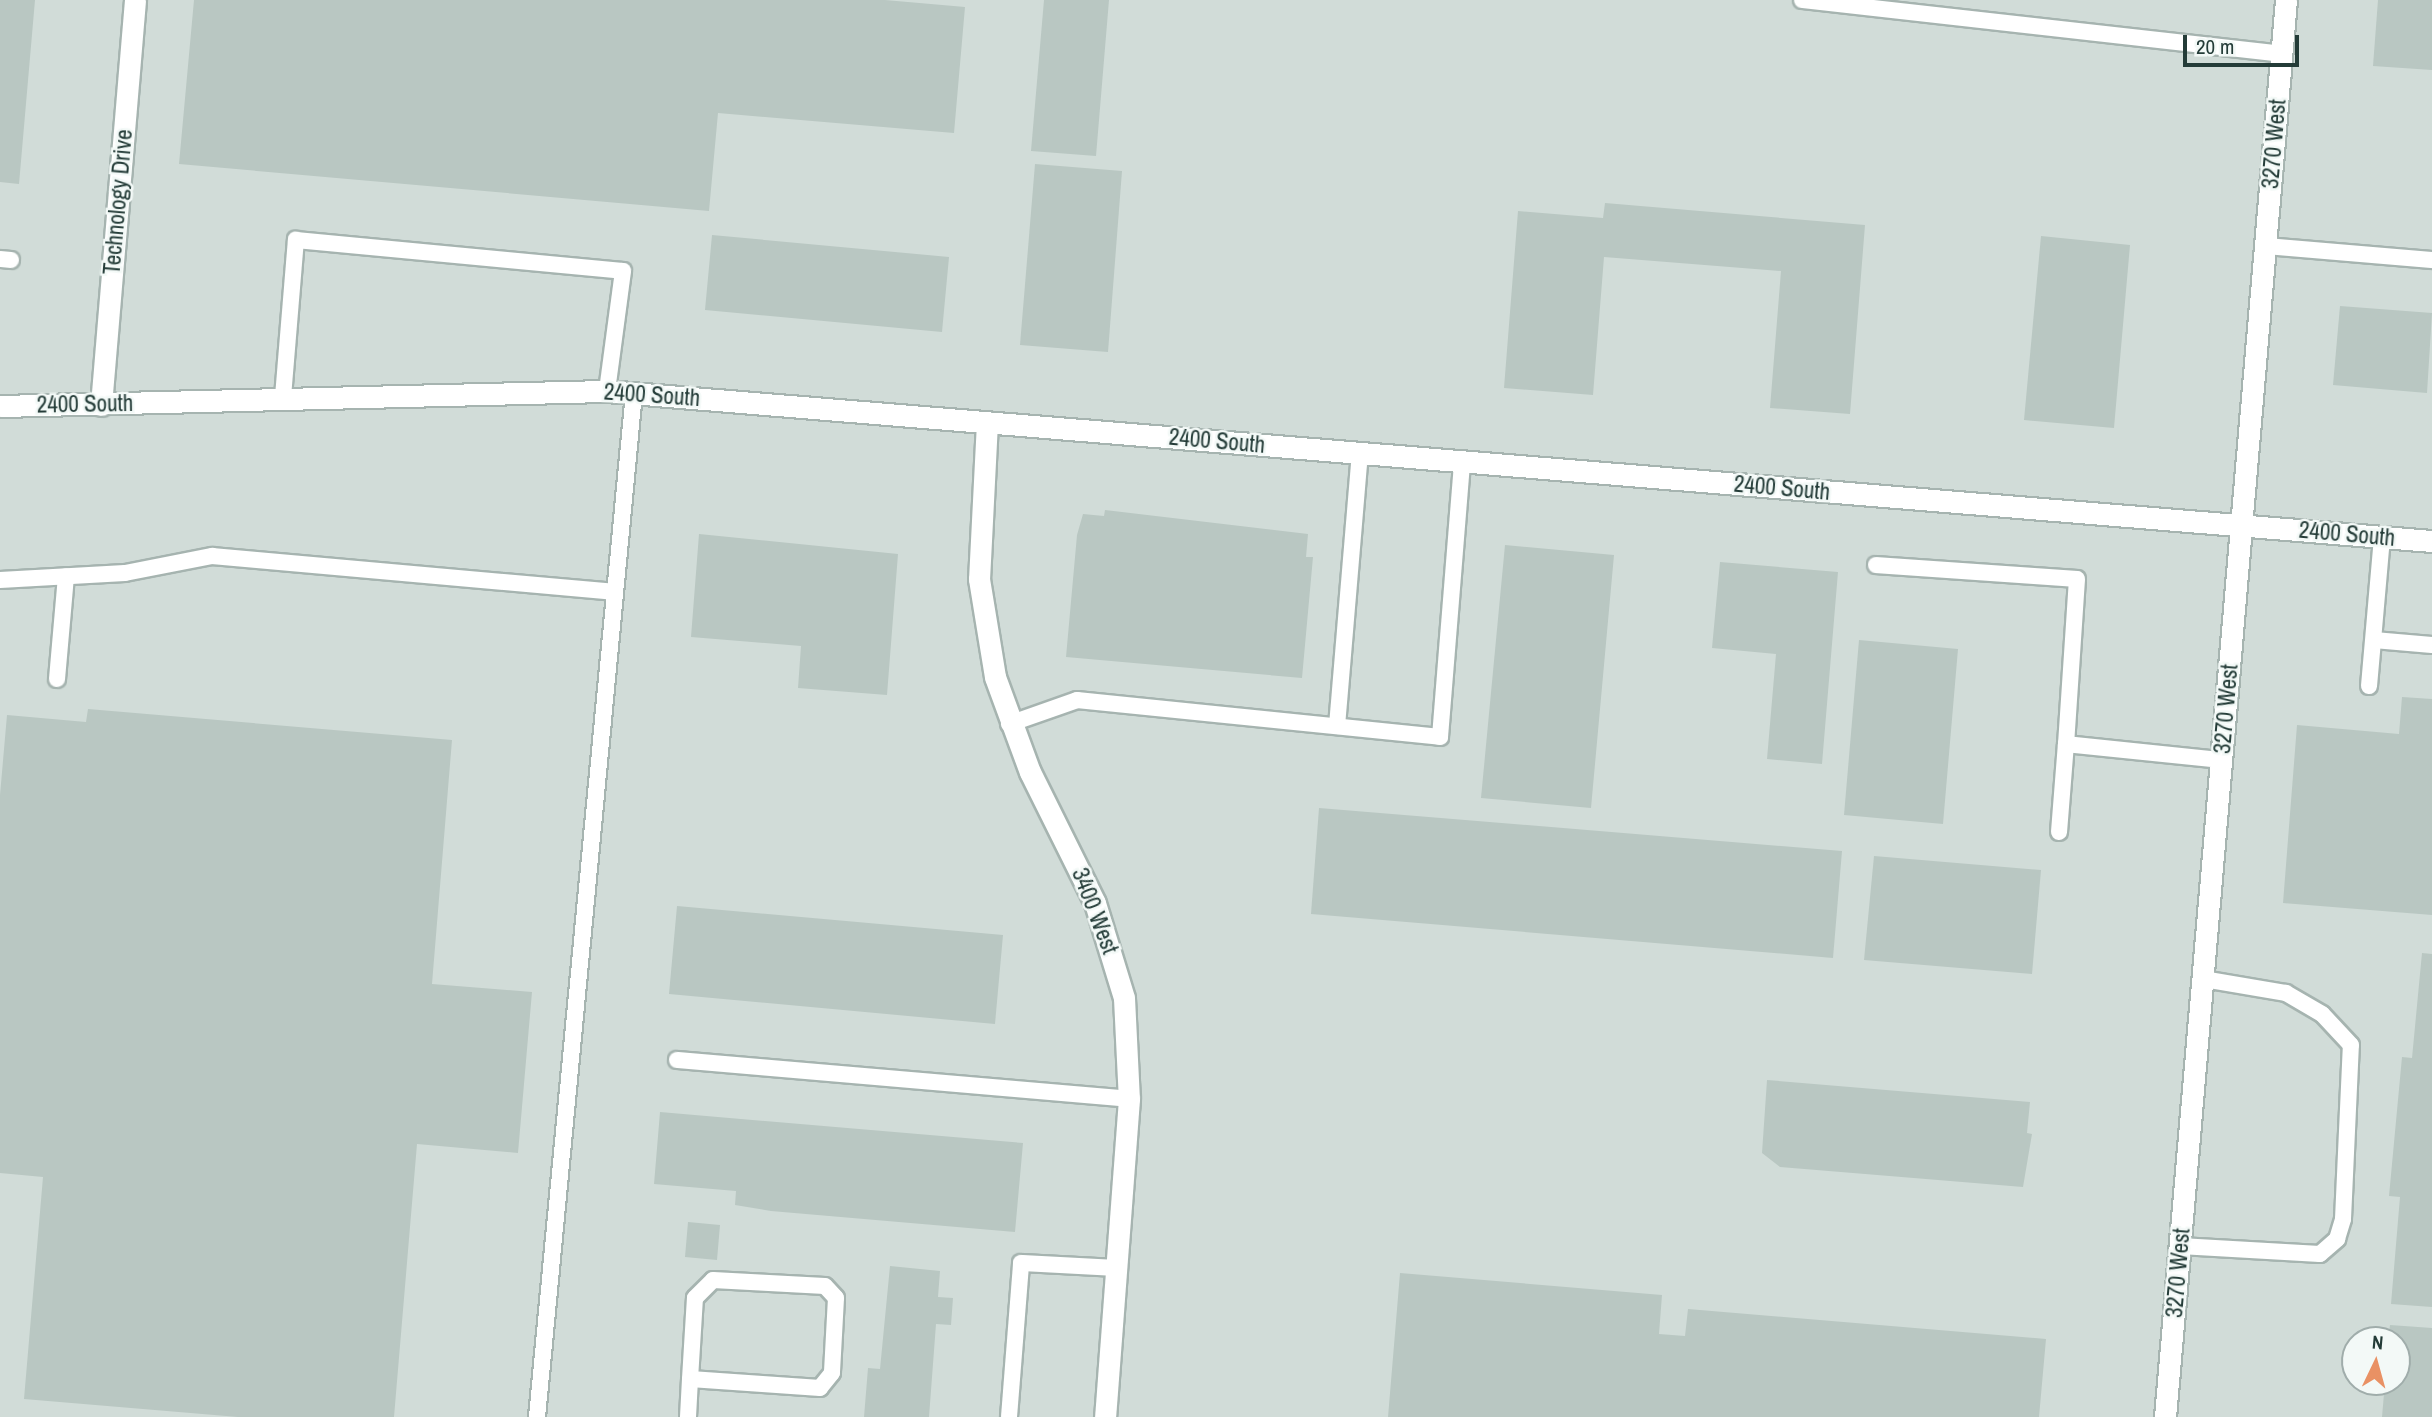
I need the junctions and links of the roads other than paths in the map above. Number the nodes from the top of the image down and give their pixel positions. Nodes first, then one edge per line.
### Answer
1 (135, 0) edge
2 (1802, 0) edge
3 (2287, 0) edge
4 (2282, 54) junction
5 (2265, 246) junction
6 (2432, 260) edge
7 (607, 391) junction
8 (634, 393) junction
9 (283, 397) junction
10 (101, 405) junction
11 (0, 406) edge
12 (987, 422) junction
13 (1360, 453) junction
14 (1462, 462) junction
15 (2241, 526) junction
16 (2382, 537) junction
17 (2432, 541) edge
18 (1876, 565) dead end
19 (66, 576) junction
20 (0, 580) edge
21 (613, 592) junction
22 (2374, 640) junction
23 (2432, 645) edge
24 (57, 679) dead end
25 (2369, 686) dead end
26 (1009, 724) junction
27 (1337, 726) junction
28 (2066, 744) junction
29 (2221, 761) junction
30 (2059, 832) dead end
31 (2203, 979) junction
32 (677, 1059) dead end
33 (1129, 1099) junction
34 (2180, 1246) junction
35 (1118, 1268) junction
36 (690, 1379) junction
37 (537, 1417) edge
38 (688, 1417) edge
39 (1009, 1417) edge
40 (1105, 1417) edge
41 (2165, 1417) edge

1 - 10 street, Technology Drive
2 - 4 lane
3 - 4 street, 3270 West
4 - 5 street, 3270 West
5 - 6 lane
5 - 15 street, 3270 West
7 - 8 street, 2400 South
7 - 9 street, 2400 South
7 - 9 lane
8 - 12 street, 2400 South
8 - 21 lane
9 - 10 street, 2400 South
10 - 11 street, 2400 South
12 - 13 street, 2400 South
12 - 26 street, 3400 West
13 - 14 street, 2400 South
13 - 27 lane
14 - 15 street, 2400 South
14 - 27 lane
15 - 16 street, 2400 South
15 - 29 street, 3270 West
16 - 17 street, 2400 South
16 - 22 lane
18 - 28 lane
19 - 20 lane
19 - 21 lane
19 - 24 lane
21 - 37 lane
22 - 23 lane
22 - 25 lane
26 - 27 lane
26 - 33 street, 3400 West
28 - 29 lane
28 - 30 lane
29 - 31 street, 3270 West
31 - 34 street, 3270 West
31 - 34 lane
32 - 33 lane
33 - 35 street, 3400 West
34 - 41 street, 3270 West
35 - 39 lane
35 - 40 street, 3400 West
36 - 36 lane
36 - 38 lane

